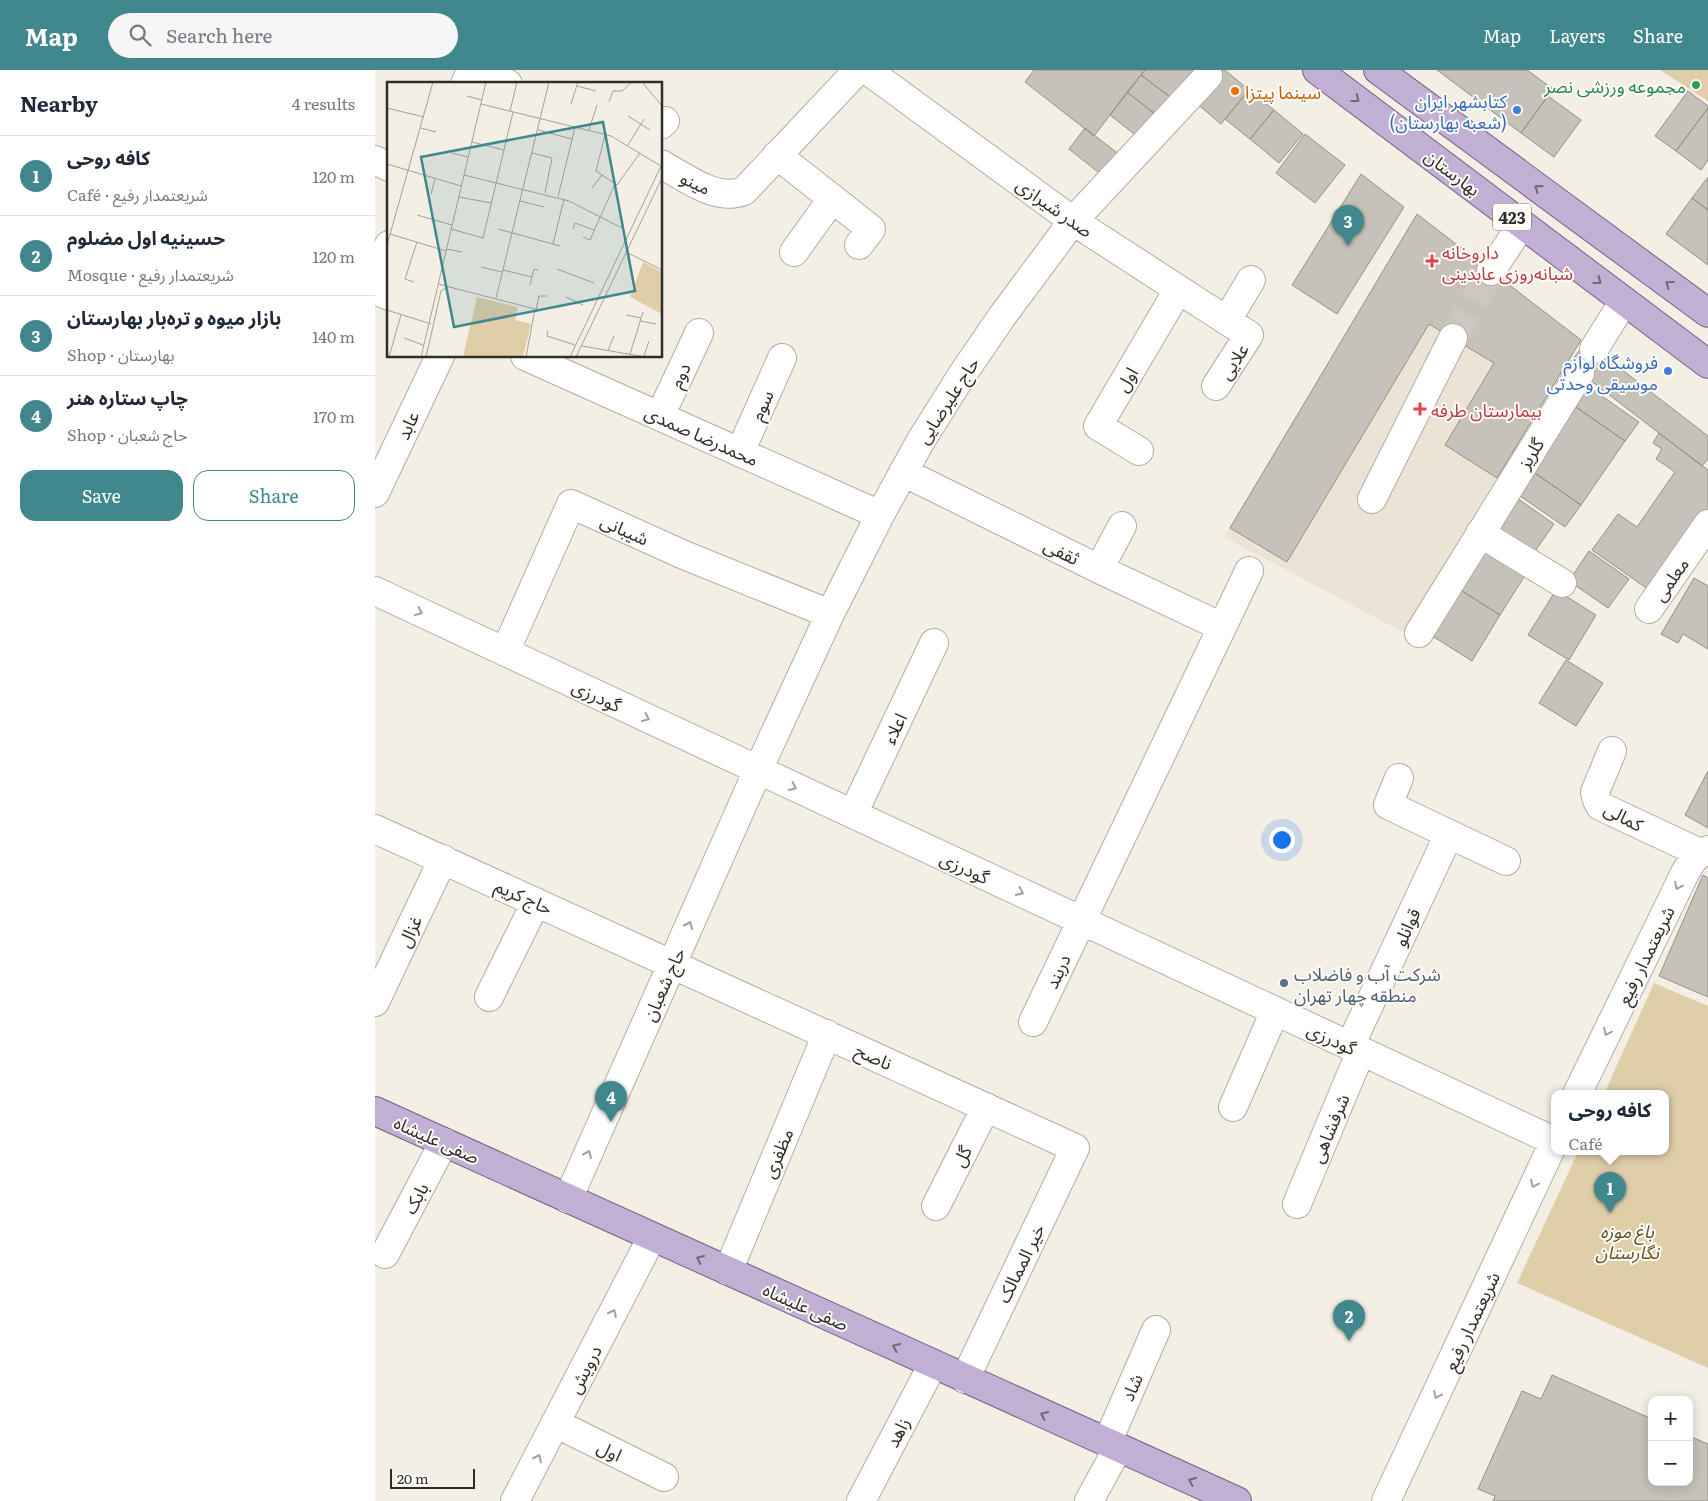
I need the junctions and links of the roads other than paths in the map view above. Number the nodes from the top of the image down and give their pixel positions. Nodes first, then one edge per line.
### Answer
1 (471, 70) edge
2 (482, 70) edge
3 (858, 70) edge
4 (867, 70) edge
5 (1317, 70) edge
6 (1391, 74) edge
7 (1208, 76) dead end
8 (466, 82) edge
9 (504, 82) edge
10 (777, 155) junction
11 (375, 160) edge
12 (663, 165) edge
13 (387, 167) edge
14 (833, 199) junction
15 (1073, 221) junction
16 (1522, 224) junction
17 (859, 245) dead end
18 (387, 250) edge
19 (794, 252) dead end
20 (1491, 271) tunnel mouth
21 (375, 276) edge
22 (1251, 280) dead end
23 (375, 290) edge
24 (1178, 290) junction
25 (387, 295) edge
26 (1624, 301) junction
27 (1708, 312) edge
28 (1227, 320) junction
29 (699, 333) dead end
30 (1249, 335) joint
31 (1453, 338) tunnel mouth
32 (1594, 349) dead end
33 (439, 358) edge
34 (529, 358) edge
35 (782, 358) dead end
36 (1708, 364) edge
37 (1580, 372) dead end
38 (1216, 386) dead end
39 (659, 416) junction
40 (1139, 451) dead end
41 (740, 452) junction
42 (903, 472) junction
43 (375, 493) edge
44 (1372, 499) dead end
45 (880, 515) junction
46 (1708, 524) edge
47 (1123, 526) dead end
48 (1480, 533) junction
49 (1099, 568) junction
50 (1249, 571) dead end
51 (1562, 583) dead end
52 (375, 592) edge
53 (1649, 609) dead end
54 (830, 614) junction
55 (1223, 627) junction
56 (1419, 633) dead end
57 (935, 643) dead end
58 (505, 652) junction
59 (1612, 751) dead end
60 (758, 770) junction
61 (1399, 778) dead end
62 (853, 814) junction
63 (375, 829) edge
64 (1449, 834) junction
65 (1704, 852) edge
66 (443, 860) junction
67 (1506, 861) dead end
68 (536, 902) junction
69 (1081, 921) junction
70 (672, 964) junction
71 (489, 997) dead end
72 (375, 1002) edge
73 (1275, 1011) junction
74 (1033, 1022) dead end
75 (827, 1034) junction
76 (1356, 1049) junction
77 (1579, 1090) edge
78 (986, 1107) junction
79 (1233, 1107) dead end
80 (375, 1111) edge
81 (1551, 1139) edge
82 (444, 1142) junction
83 (1075, 1148) joint
84 (1551, 1150) edge
85 (568, 1198) junction
86 (1297, 1204) dead end
87 (936, 1206) dead end
88 (652, 1237) junction
89 (385, 1254) dead end
90 (728, 1271) junction
91 (1156, 1330) dead end
92 (933, 1364) junction
93 (965, 1379) junction
94 (555, 1423) junction
95 (1112, 1445) junction
96 (1401, 1471) junction
97 (664, 1477) dead end
98 (515, 1501) edge
99 (861, 1501) edge
100 (1089, 1501) edge
101 (1237, 1501) edge
102 (1386, 1501) edge
103 (1397, 1501) edge

1 - 8 street
2 - 9 street
3 - 10 street, مینو
4 - 15 street, صدر شیرازی
5 -> 16 main road, بهارستان / 423
27 -> 6 main road, 423
7 - 15 street, حاج علیرضایی
10 - 12 street, مینو
10 - 14 street
11 - 13 street
14 - 17 street
14 - 19 street
15 - 24 street, صدر شیرازی
15 - 42 street, حاج علیرضایی
16 - 20 street
16 -> 26 main road, بهارستان / 423
18 - 21 street
22 - 28 street
23 - 25 street
24 - 28 street, صدر شیرازی
24 - 40 street, اول
26 - 32 street
26 - 36 main road, بهارستان / 423
28 - 30 street, صدر شیرازی
29 - 39 street, دوم
30 - 38 street, علایی
31 - 44 street
33 - 43 street, عابد
34 - 39 street, محمدرضا صمدی
35 - 41 street, سوم
37 - 48 street, گلریز
39 - 41 street, محمدرضا صمدی
41 - 45 street, محمدرضا صمدی
42 - 45 street, حاج علیرضایی
42 - 49 street, ثقفی
45 - 54 street, حاج علیرضایی
46 - 53 street, معلمی
47 - 49 street
48 - 51 street
48 - 56 street, گلریز
49 - 55 street, ثقفی
50 - 55 street
52 -> 58 street, گودرزی
54 - 58 street, شیبانی
54 - 60 street, حاج علیرضایی
55 - 69 street
57 - 62 street, اعلاء
58 -> 60 street, گودرزی
59 - 65 street, کمالی
60 -> 62 street, گودرزی
70 -> 60 street, حاج شعبان
61 - 64 street
62 -> 69 street, گودرزی
63 - 66 street, حاج کریم
64 - 67 street
64 - 76 street, قوانلو
65 -> 77 street, شریعتمدار رفیع
66 - 68 street, حاج کریم
66 - 72 street, غزال
68 - 70 street, حاج کریم
68 - 71 street
69 - 73 street, گودرزی
69 - 74 street, دربند
70 - 75 street, ناصح
85 -> 70 street, حاج شعبان
73 - 76 street, گودرزی
73 - 79 street
75 - 78 street, ناصح
75 - 90 street, مظفری
76 - 81 street, گودرزی
76 - 86 street, شرفشاهی
78 - 83 street, ناصح
78 - 87 street, گل
80 - 82 main road, صفی علیشاه
82 - 85 main road, صفی علیشاه
82 - 89 street, بابک
83 - 93 street, خیر الممالک
84 -> 96 street, شریعتمدار رفیع
85 - 88 main road, صفی علیشاه
90 -> 88 main road, صفی علیشاه
94 -> 88 street, درویش
92 -> 90 main road, صفی علیشاه
91 - 95 street, شاد
92 - 93 main road, صفی علیشاه
92 - 99 street, زاهد
95 -> 93 main road, صفی علیشاه
94 - 97 street, اول
98 -> 94 street, درویش
95 - 100 street, شاد
101 -> 95 main road, صفی علیشاه
96 - 102 street, شریعتمدار رفیع
96 - 103 street

